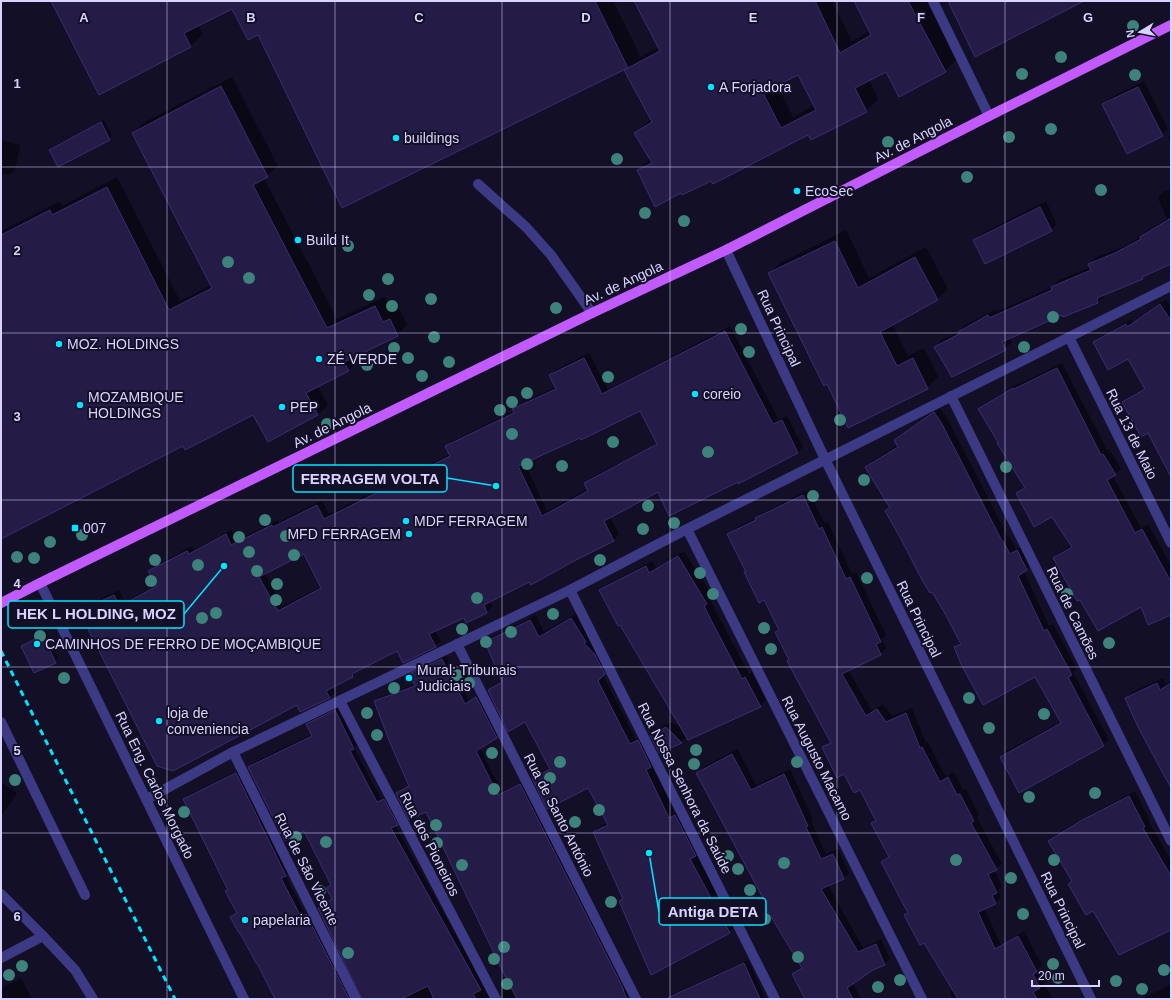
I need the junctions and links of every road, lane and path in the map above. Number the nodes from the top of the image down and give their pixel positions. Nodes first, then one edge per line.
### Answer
1 (932, 1) edge
2 (1171, 25) edge
3 (989, 116) junction
4 (478, 184) dead end
5 (726, 250) junction
6 (1171, 286) edge
7 (592, 313) junction
8 (1069, 337) junction
9 (951, 396) junction
10 (825, 459) junction
11 (687, 529) junction
12 (1171, 543) edge
13 (40, 583) junction
14 (570, 590) junction
15 (5, 602) edge
16 (457, 644) junction
17 (340, 701) junction
18 (1, 722) edge
19 (233, 752) junction
20 (147, 799) junction
21 (1171, 841) edge
22 (1, 894) edge
23 (85, 895) dead end
24 (43, 936) junction
25 (1, 958) edge
26 (93, 999) edge
27 (244, 999) edge
28 (356, 999) edge
29 (496, 999) edge
30 (636, 999) edge
31 (775, 999) edge
32 (922, 999) edge
33 (1091, 999) edge

1 - 3 street
2 - 3 main road, Av. de Angola
3 - 5 main road, Av. de Angola
4 - 7 street
5 - 7 main road, Av. de Angola
5 - 10 street, Rua Principal
6 - 8 street
7 - 13 main road, Av. de Angola
8 - 9 street
8 - 12 street, Rua 13 de Maio
9 - 10 street
9 - 21 street, Rua de Camões
10 - 11 street
10 - 33 street, Rua Principal
11 - 14 street
11 - 32 street, Rua Augusto Macamo
13 - 15 main road, Av. de Angola
13 - 20 street, Rua Eng. Carlos Morgado
14 - 16 street
14 - 31 street, Rua Nossa Senhora da Saúde
16 - 17 street
16 - 30 street, Rua de Santo António
17 - 19 street
17 - 29 street, Rua dos Pioneiros
18 - 23 street
19 - 20 street
19 - 28 street, Rua de São Vicente
20 - 27 street, Rua Eng. Carlos Morgado
22 - 24 street
24 - 25 street
24 - 26 street

